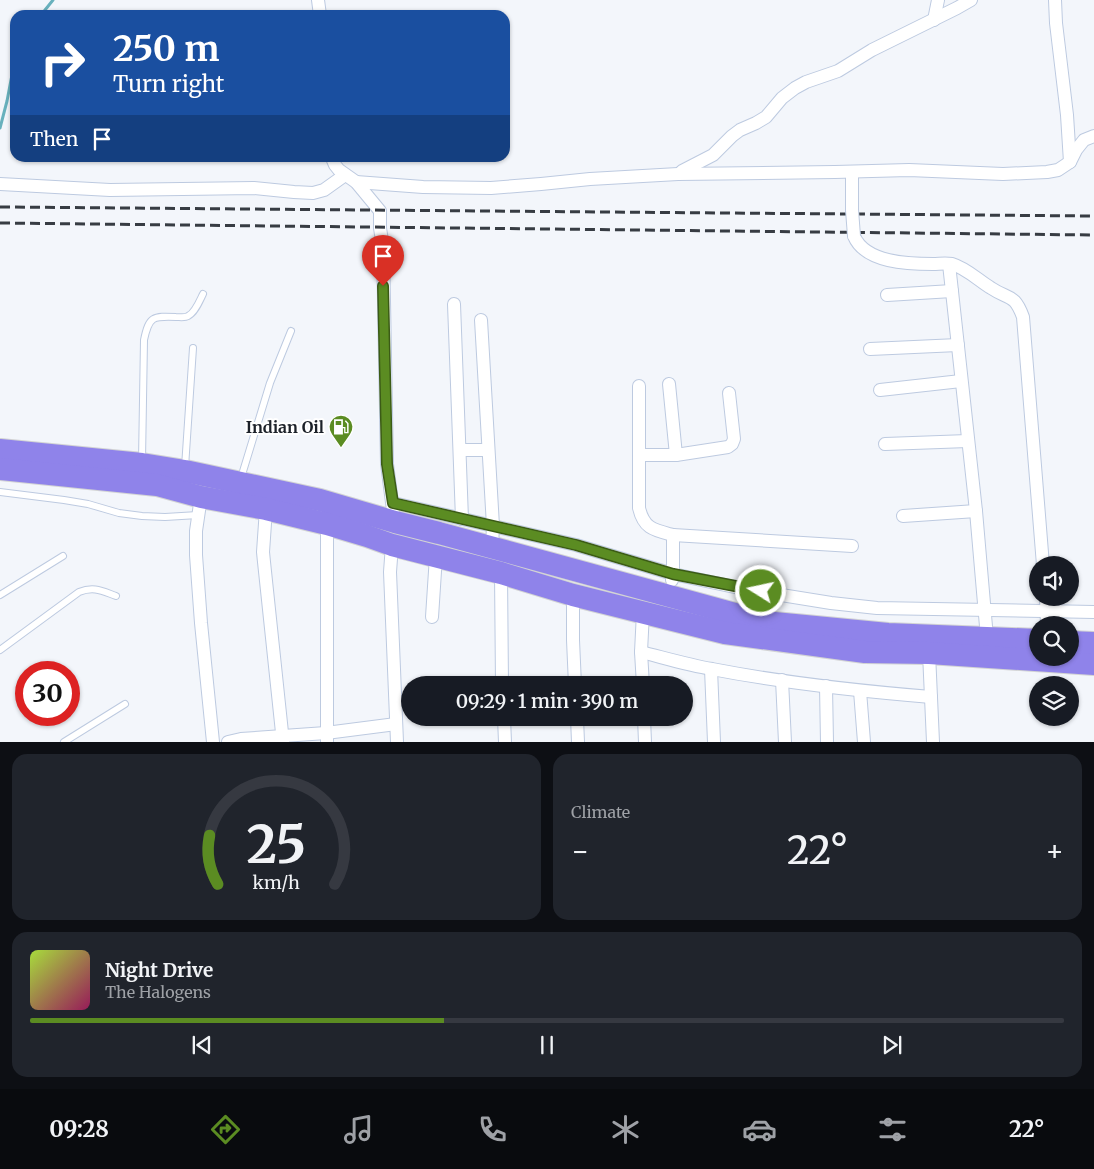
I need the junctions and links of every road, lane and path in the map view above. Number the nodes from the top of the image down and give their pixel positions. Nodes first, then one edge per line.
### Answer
1 (938, 0) edge
2 (971, 0) edge
3 (1055, 0) edge
4 (934, 20) junction
5 (1094, 136) edge
6 (334, 162) edge
7 (1070, 162) junction
8 (852, 172) junction
9 (678, 174) junction
10 (350, 178) junction
11 (0, 184) edge
12 (949, 264) junction
13 (952, 291) junction
14 (204, 294) dead end
15 (887, 295) dead end
16 (454, 304) dead end
17 (481, 320) dead end
18 (291, 331) dead end
19 (958, 345) junction
20 (193, 348) dead end
21 (870, 349) dead end
22 (961, 381) junction
23 (669, 384) dead end
24 (639, 386) dead end
25 (880, 390) dead end
26 (730, 393) dead end
27 (968, 441) junction
28 (885, 444) dead end
29 (0, 450) edge
30 (460, 450) junction
31 (488, 450) junction
32 (639, 455) junction
33 (676, 455) junction
34 (142, 464) junction
35 (0, 469) edge
36 (185, 471) junction
37 (240, 482) junction
38 (0, 492) edge
39 (200, 506) junction
40 (266, 509) junction
41 (976, 511) junction
42 (394, 513) junction
43 (903, 516) dead end
44 (462, 519) junction
45 (326, 524) junction
46 (673, 536) junction
47 (493, 537) junction
48 (392, 544) junction
49 (852, 546) dead end
50 (63, 556) dead end
51 (436, 556) junction
52 (1043, 556) edge
53 (501, 573) junction
54 (673, 574) junction
55 (573, 594) junction
56 (0, 595) edge
57 (116, 596) dead end
58 (669, 596) junction
59 (1046, 606) edge
60 (984, 610) junction
61 (1046, 611) junction
62 (643, 612) junction
63 (1094, 612) edge
64 (1046, 616) edge
65 (432, 617) dead end
66 (987, 638) junction
67 (1029, 640) edge
68 (1079, 642) edge
69 (1094, 643) edge
70 (0, 650) edge
71 (641, 652) junction
72 (929, 653) junction
73 (1094, 664) edge
74 (711, 669) junction
75 (502, 676) edge
76 (575, 676) edge
77 (642, 676) edge
78 (782, 680) junction
79 (826, 686) junction
80 (860, 691) junction
81 (931, 697) junction
82 (125, 704) dead end
83 (396, 724) junction
84 (504, 726) edge
85 (577, 726) edge
86 (644, 726) edge
87 (326, 737) edge
88 (283, 739) edge
89 (64, 742) edge
90 (213, 742) edge
91 (228, 742) edge
92 (397, 742) edge
93 (505, 742) edge
94 (578, 742) edge
95 (645, 742) edge
96 (714, 742) edge
97 (785, 742) edge
98 (827, 742) edge
99 (864, 742) edge
100 (932, 742) edge

1 - 4 street
2 - 4 street
3 - 7 street
4 - 9 street
5 - 7 street
6 - 10 street
7 - 8 street
8 - 9 street
8 - 12 street, bridge
9 - 10 street
10 - 11 street
10 - 42 street
12 - 13 street
12 - 52 street
13 - 15 street
13 - 19 street
14 - 34 lane
16 - 30 street
17 - 31 street
18 - 37 lane
19 - 21 street
19 - 22 street
20 - 36 lane
22 - 25 street
22 - 27 street
23 - 33 street
24 - 32 street
26 - 33 street
27 - 28 street
27 - 41 street
29 - 34 highway
30 - 31 street
30 - 44 street
31 - 47 street
32 - 33 street
32 - 46 street
34 - 36 highway
35 - 39 highway
36 - 37 highway
37 - 42 highway
38 - 39 lane
39 - 40 highway
39 - 90 street
40 - 45 highway
40 - 88 street
41 - 43 street
41 - 60 street
42 - 44 street
42 - 47 highway
44 - 47 street
45 - 48 highway
45 - 87 street
46 - 49 street
46 - 54 street
47 - 54 street
47 - 58 highway
48 - 51 highway
48 - 83 street
50 - 56 lane
51 - 53 highway
51 - 65 street
53 - 55 highway
53 - 75 street
54 - 58 street
54 - 60 street
55 - 62 highway
55 - 76 street
57 - 70 lane
58 - 66 highway
59 - 61 street
60 - 61 street
60 - 66 street
61 - 63 street
61 - 64 street
62 - 71 street
62 - 72 highway
66 - 67 highway
68 - 69 highway
71 - 74 street
71 - 77 street
72 - 73 highway
72 - 81 street
74 - 78 street
74 - 96 street
78 - 79 street
78 - 97 street
79 - 80 street
79 - 98 street
80 - 81 street
80 - 99 street
81 - 100 street
82 - 89 lane
83 - 87 street
83 - 92 street
84 - 93 street
85 - 94 street
86 - 95 street
87 - 88 street
88 - 91 street

